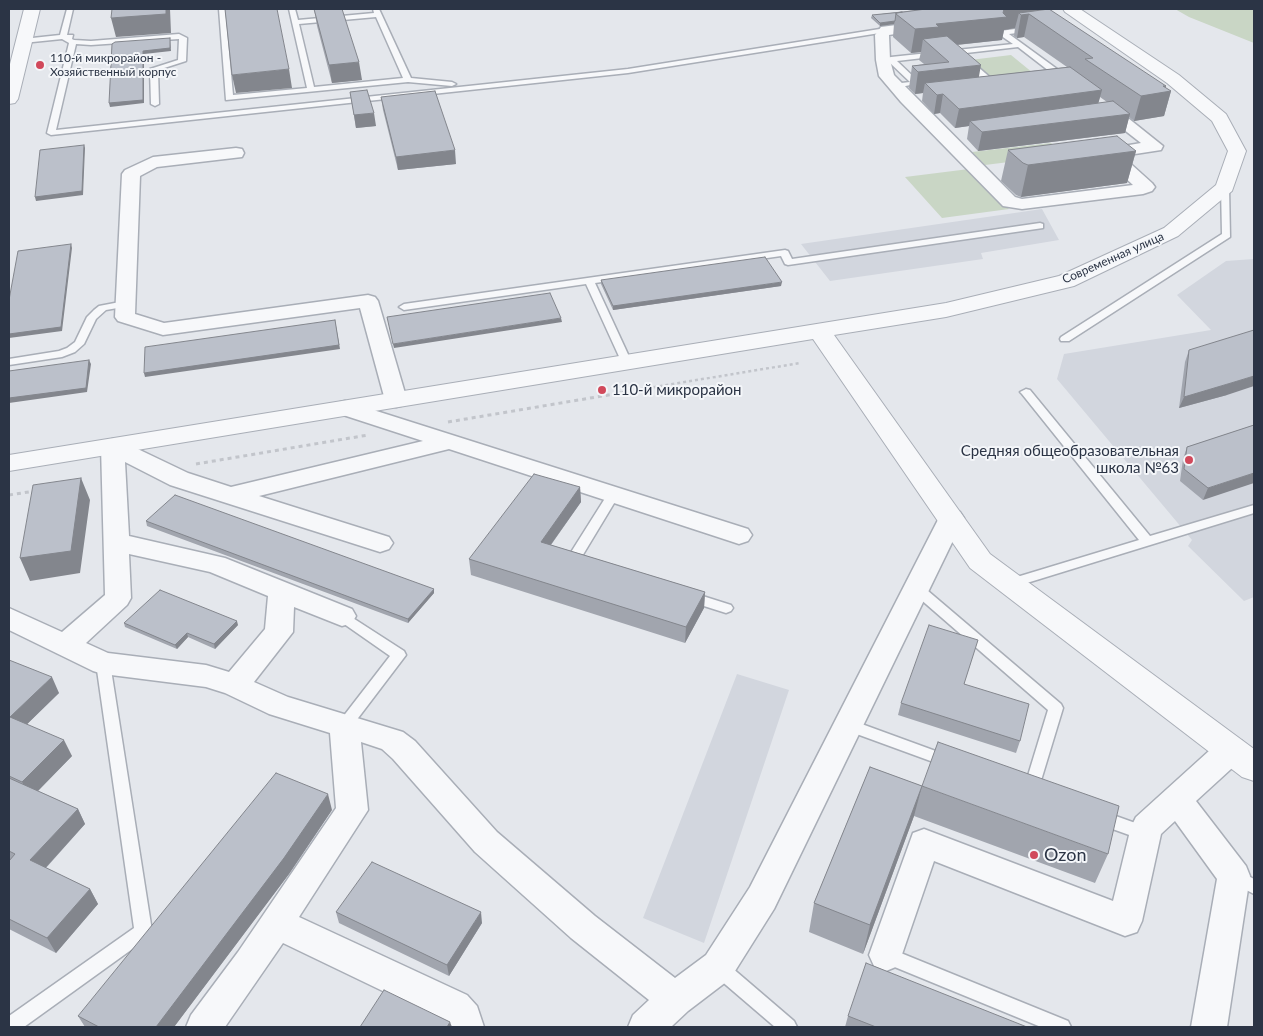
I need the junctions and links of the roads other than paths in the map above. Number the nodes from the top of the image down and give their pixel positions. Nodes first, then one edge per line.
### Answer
1 (32, 9) edge
2 (70, 9) edge
3 (222, 9) edge
4 (292, 9) edge
5 (1070, 9) edge
6 (378, 12) edge
7 (296, 22) junction
8 (944, 23) edge
9 (1038, 28) edge
10 (886, 30) junction
11 (108, 33) dead end
12 (63, 37) junction
13 (23, 41) junction
14 (73, 42) junction
15 (1018, 45) junction
16 (955, 52) junction
17 (887, 59) junction
18 (408, 80) junction
19 (1068, 81) junction
20 (1050, 83) edge
21 (482, 86) junction
22 (1075, 86) edge
23 (311, 90) junction
24 (988, 90) edge
25 (10, 93) edge
26 (155, 104) dead end
27 (1082, 117) edge
28 (964, 134) edge
29 (944, 136) junction
30 (236, 153) dead end
31 (1109, 154) junction
32 (1082, 158) edge
33 (998, 169) dead end
34 (979, 172) junction
35 (1225, 187) junction
36 (1040, 226) dead end
37 (589, 280) junction
38 (125, 304) junction
39 (404, 307) dead end
40 (819, 331) junction
41 (1065, 339) dead end
42 (9, 362) edge
43 (626, 363) junction
44 (1026, 392) dead end
45 (396, 400) junction
46 (345, 408) junction
47 (450, 442) junction
48 (114, 446) junction
49 (9, 463) edge
50 (613, 495) junction
51 (231, 496) junction
52 (1254, 509) edge
53 (951, 518) junction
54 (739, 535) dead end
55 (116, 542) junction
56 (1148, 542) junction
57 (380, 543) dead end
58 (591, 566) edge
59 (1012, 583) junction
60 (916, 588) junction
61 (282, 591) junction
62 (681, 594) edge
63 (726, 608) dead end
64 (342, 616) joint
65 (9, 618) edge
66 (65, 645) junction
67 (103, 663) junction
68 (235, 685) junction
69 (848, 724) junction
70 (344, 726) junction
71 (1243, 758) edge
72 (958, 765) edge
73 (1013, 785) edge
74 (1031, 792) junction
75 (1049, 798) edge
76 (1177, 800) junction
77 (1084, 811) edge
78 (1146, 834) junction
79 (1244, 882) edge
80 (276, 923) junction
81 (886, 955) joint
82 (718, 967) junction
83 (675, 999) junction
84 (9, 1027) edge
85 (204, 1027) edge
86 (466, 1027) edge
87 (646, 1027) edge
88 (788, 1027) edge
89 (1062, 1027) edge
90 (1210, 1027) edge

1 - 13 street
2 - 12 lane
3 - 23 lane
4 - 7 lane
5 - 35 street
6 - 7 lane
6 - 18 lane
7 - 23 lane
8 - 10 street
9 - 15 lane
10 - 17 street
10 - 21 lane
11 - 12 lane
12 - 13 lane
12 - 14 lane
13 - 25 street
14 - 21 lane
14 - 26 lane
15 - 16 lane
15 - 19 lane
16 - 17 lane
16 - 24 lane
17 - 29 street
18 - 21 lane
18 - 23 lane
19 - 20 lane
19 - 22 lane
27 - 31 street
28 - 29 street
29 - 34 street
30 - 38 street
31 - 32 street
31 - 34 street
33 - 34 street
35 - 40 street, Современная улица
35 - 41 lane
36 - 37 lane
37 - 39 lane
37 - 43 lane
38 - 42 lane
38 - 45 street
40 - 43 street, Современная улица
40 - 53 street
43 - 45 street, Современная улица
44 - 56 lane
45 - 46 street, Современная улица
46 - 47 street
46 - 48 street, Современная улица
47 - 50 street
47 - 51 street
48 - 49 street, Современная улица
48 - 51 street
48 - 55 street
50 - 54 street
50 - 58 lane
51 - 57 street
52 - 56 lane
53 - 59 street
53 - 60 street
55 - 61 street
55 - 66 street
56 - 59 lane
59 - 71 street
60 - 69 street
60 - 74 lane
61 - 64 street
61 - 68 street
62 - 63 lane
64 - 70 lane
65 - 66 street
66 - 67 street
67 - 68 street
67 - 84 lane
68 - 70 street
69 - 72 lane
69 - 82 street
70 - 80 street
70 - 83 street
71 - 76 street
73 - 74 lane
74 - 75 lane
76 - 78 street
76 - 79 street
77 - 78 lane
78 - 81 street
79 - 90 street
80 - 85 street
80 - 86 street
81 - 89 lane
82 - 83 street
82 - 88 lane
83 - 87 street

